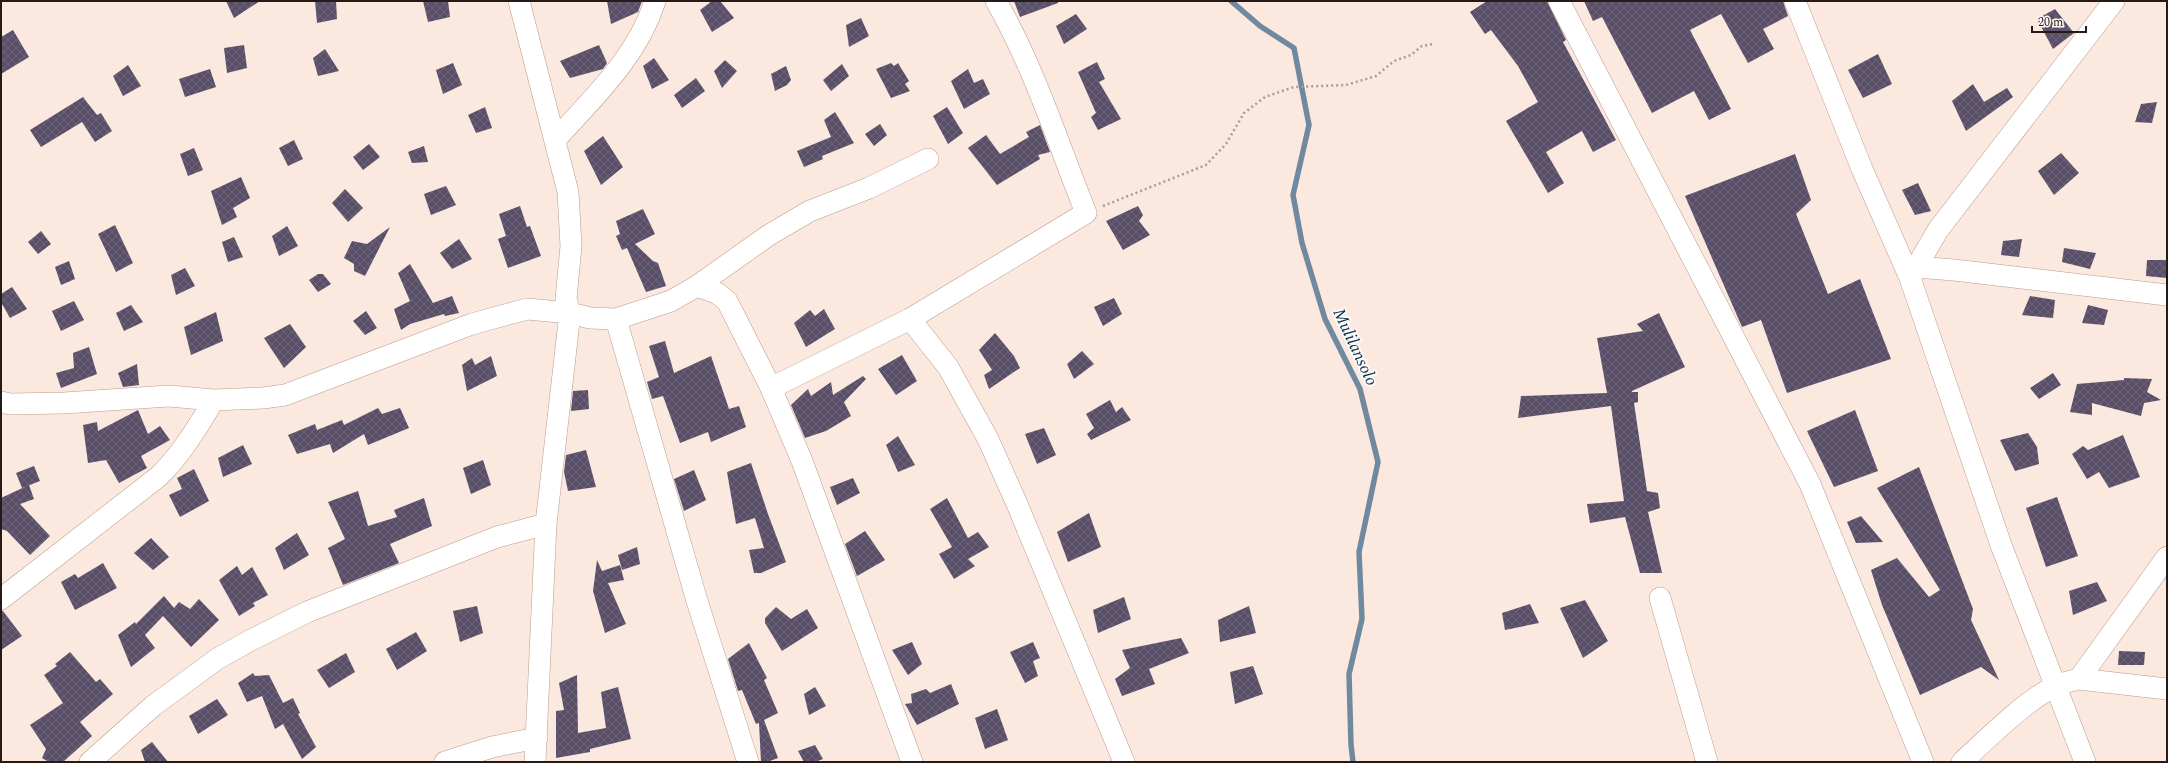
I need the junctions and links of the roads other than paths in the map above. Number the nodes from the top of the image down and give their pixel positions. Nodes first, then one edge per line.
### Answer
1 (519, 1) edge
2 (655, 1) edge
3 (996, 1) edge
4 (1559, 1) edge
5 (1795, 1) edge
6 (2114, 1) edge
7 (556, 139) junction
8 (928, 159) dead end
9 (1913, 272) junction
10 (697, 286) junction
11 (2167, 295) edge
12 (570, 313) junction
13 (616, 319) junction
14 (910, 319) junction
15 (771, 388) junction
16 (214, 400) junction
17 (1, 402) edge
18 (546, 524) junction
19 (2167, 557) edge
20 (1660, 598) dead end
21 (1, 599) edge
22 (2079, 679) junction
23 (2055, 686) junction
24 (2167, 689) edge
25 (537, 738) junction
26 (90, 762) edge
27 (445, 762) edge
28 (535, 762) edge
29 (748, 762) edge
30 (912, 762) edge
31 (1124, 762) edge
32 (1707, 762) edge
33 (1923, 762) edge
34 (1962, 762) edge
35 (2084, 762) edge

1 - 7 street
2 - 7 street
3 - 14 street
4 - 33 street
5 - 9 street
6 - 9 street
7 - 12 street
8 - 10 street
9 - 11 street
9 - 23 street
10 - 13 street
10 - 15 street
12 - 13 street
12 - 16 street
12 - 18 street
13 - 29 street
14 - 15 street
14 - 31 street
15 - 30 street
16 - 17 street
16 - 21 street
18 - 25 street
18 - 26 street
19 - 22 street
20 - 32 street
22 - 23 street
22 - 24 street
23 - 34 street
23 - 35 street
25 - 27 street
25 - 28 street

